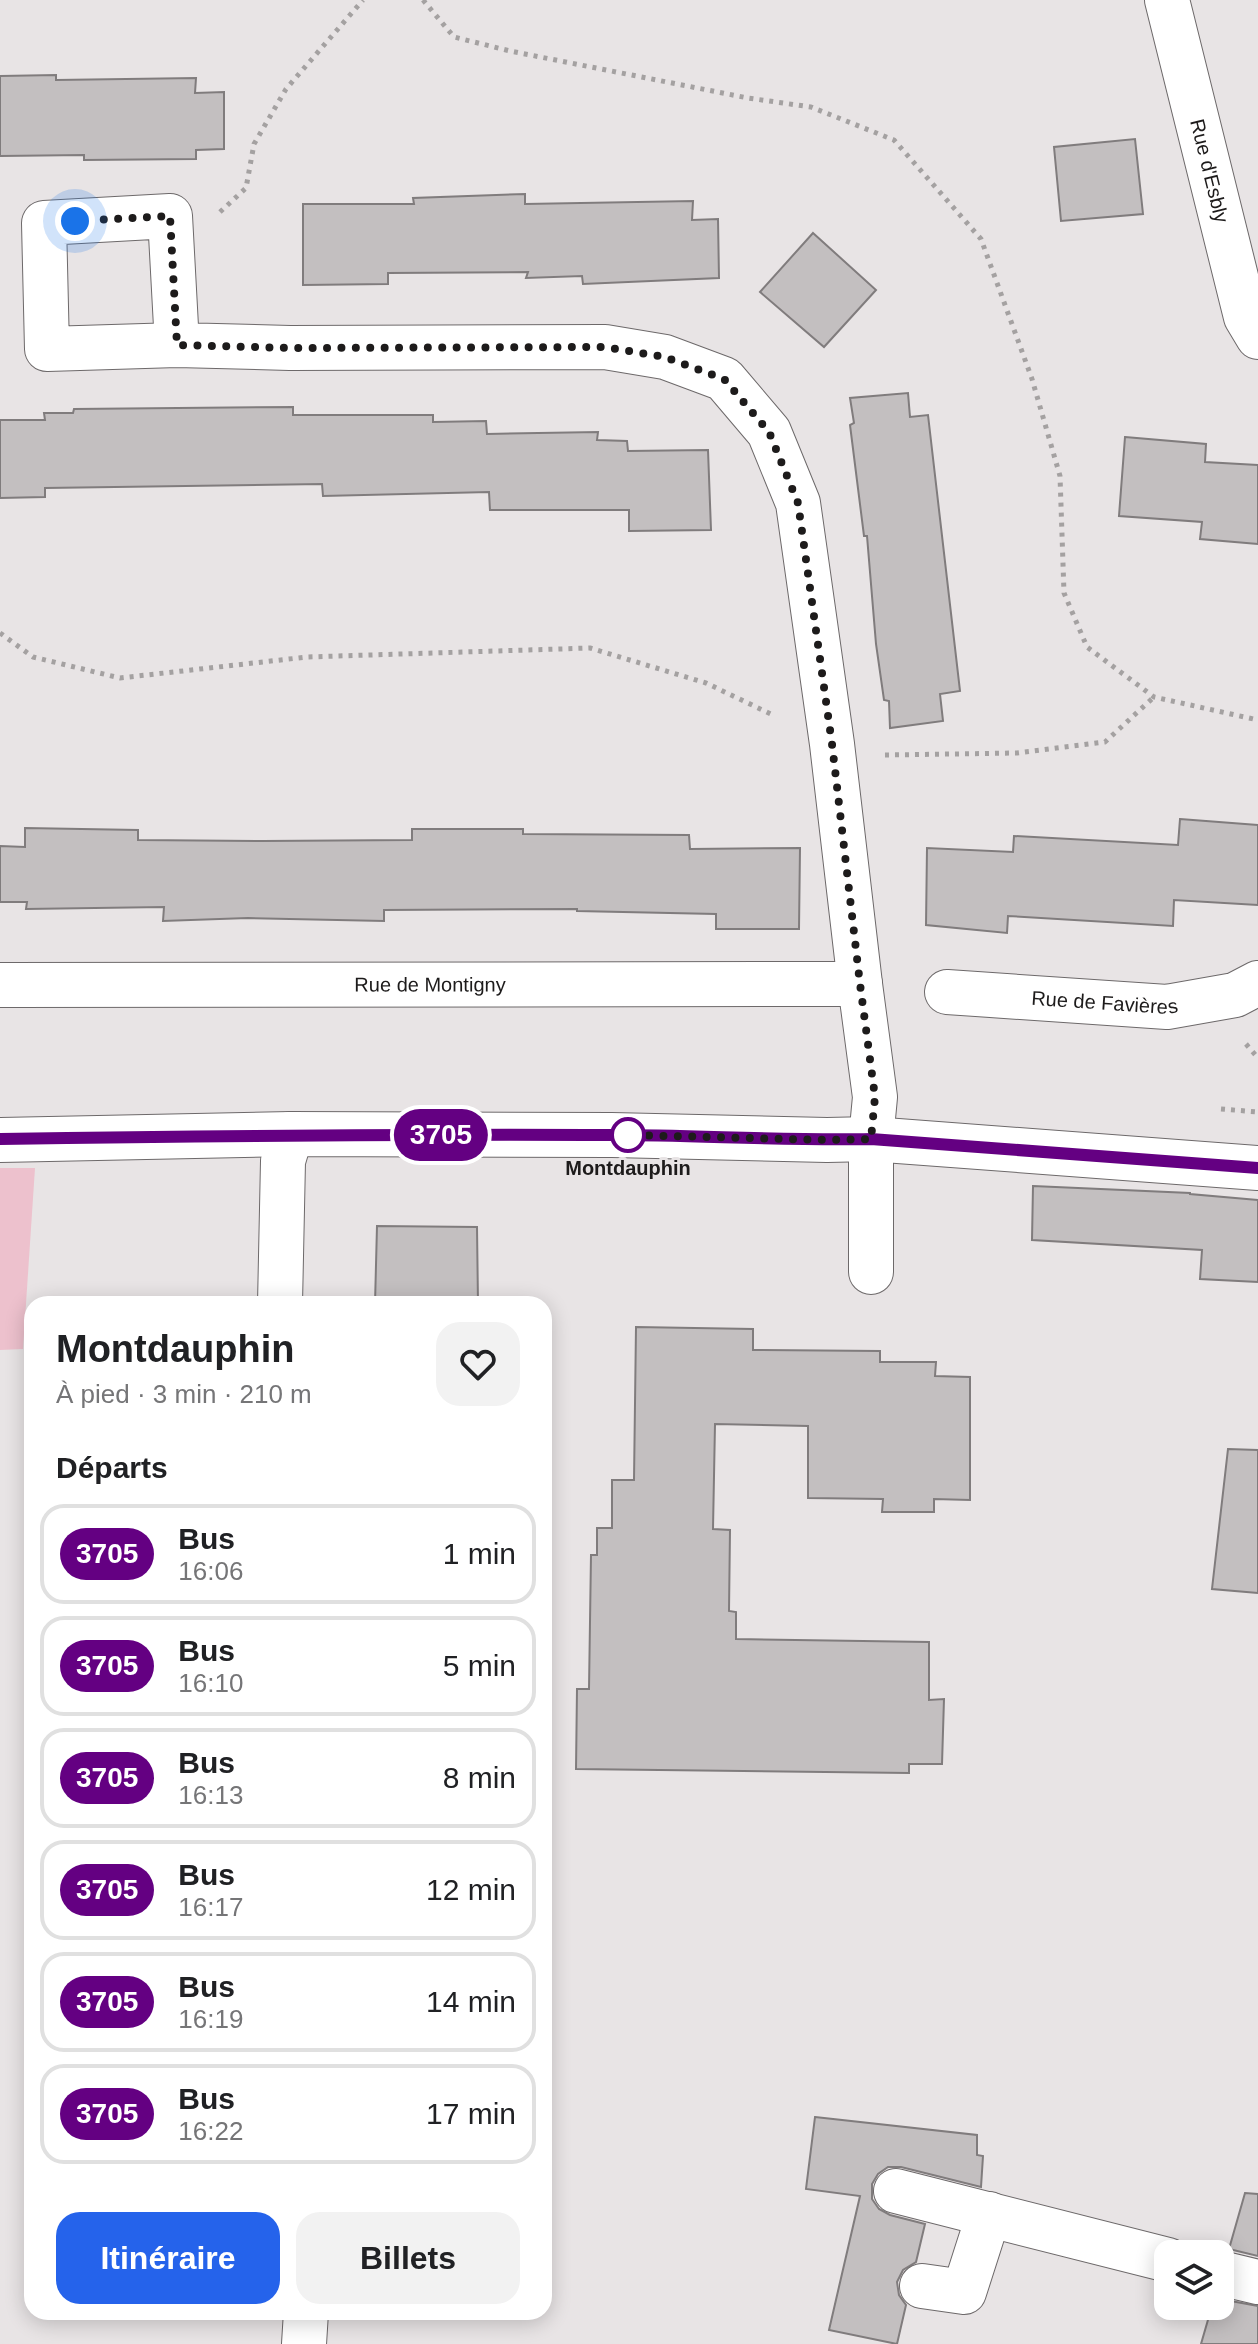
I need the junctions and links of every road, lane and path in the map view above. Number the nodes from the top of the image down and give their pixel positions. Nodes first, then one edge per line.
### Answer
1 (363, 0) edge
2 (423, 0) edge
3 (1167, 0) edge
4 (172, 250) junction
5 (1258, 337) edge
6 (177, 345) junction
7 (0, 633) edge
8 (1154, 697) junction
9 (1258, 720) edge
10 (832, 744) junction
11 (1258, 983) edge
12 (860, 984) junction
13 (0, 985) edge
14 (947, 992) dead end
15 (291, 1134) junction
16 (871, 1139) junction
17 (0, 1140) edge
18 (1258, 1168) edge
19 (871, 1272) dead end
20 (280, 1296) edge
21 (896, 2191) dead end
22 (989, 2214) junction
23 (1154, 2256) edge
24 (1234, 2276) edge
25 (1258, 2282) edge
26 (922, 2286) dead end
27 (306, 2320) edge
28 (304, 2344) edge

1 - 4 path
2 - 8 path
3 - 5 street, Rue d'Esbly
4 - 6 street
4 - 6 street
6 - 10 street
7 - 10 path
8 - 9 path
8 - 10 path
10 - 12 street
11 - 14 street, Rue de Favières
12 - 13 street, Rue de Montigny
12 - 16 street
15 - 16 street
15 - 17 street
15 - 20 street
16 - 18 street
16 - 19 street
21 - 22 street
22 - 23 street
22 - 26 street
24 - 25 street
27 - 28 street

